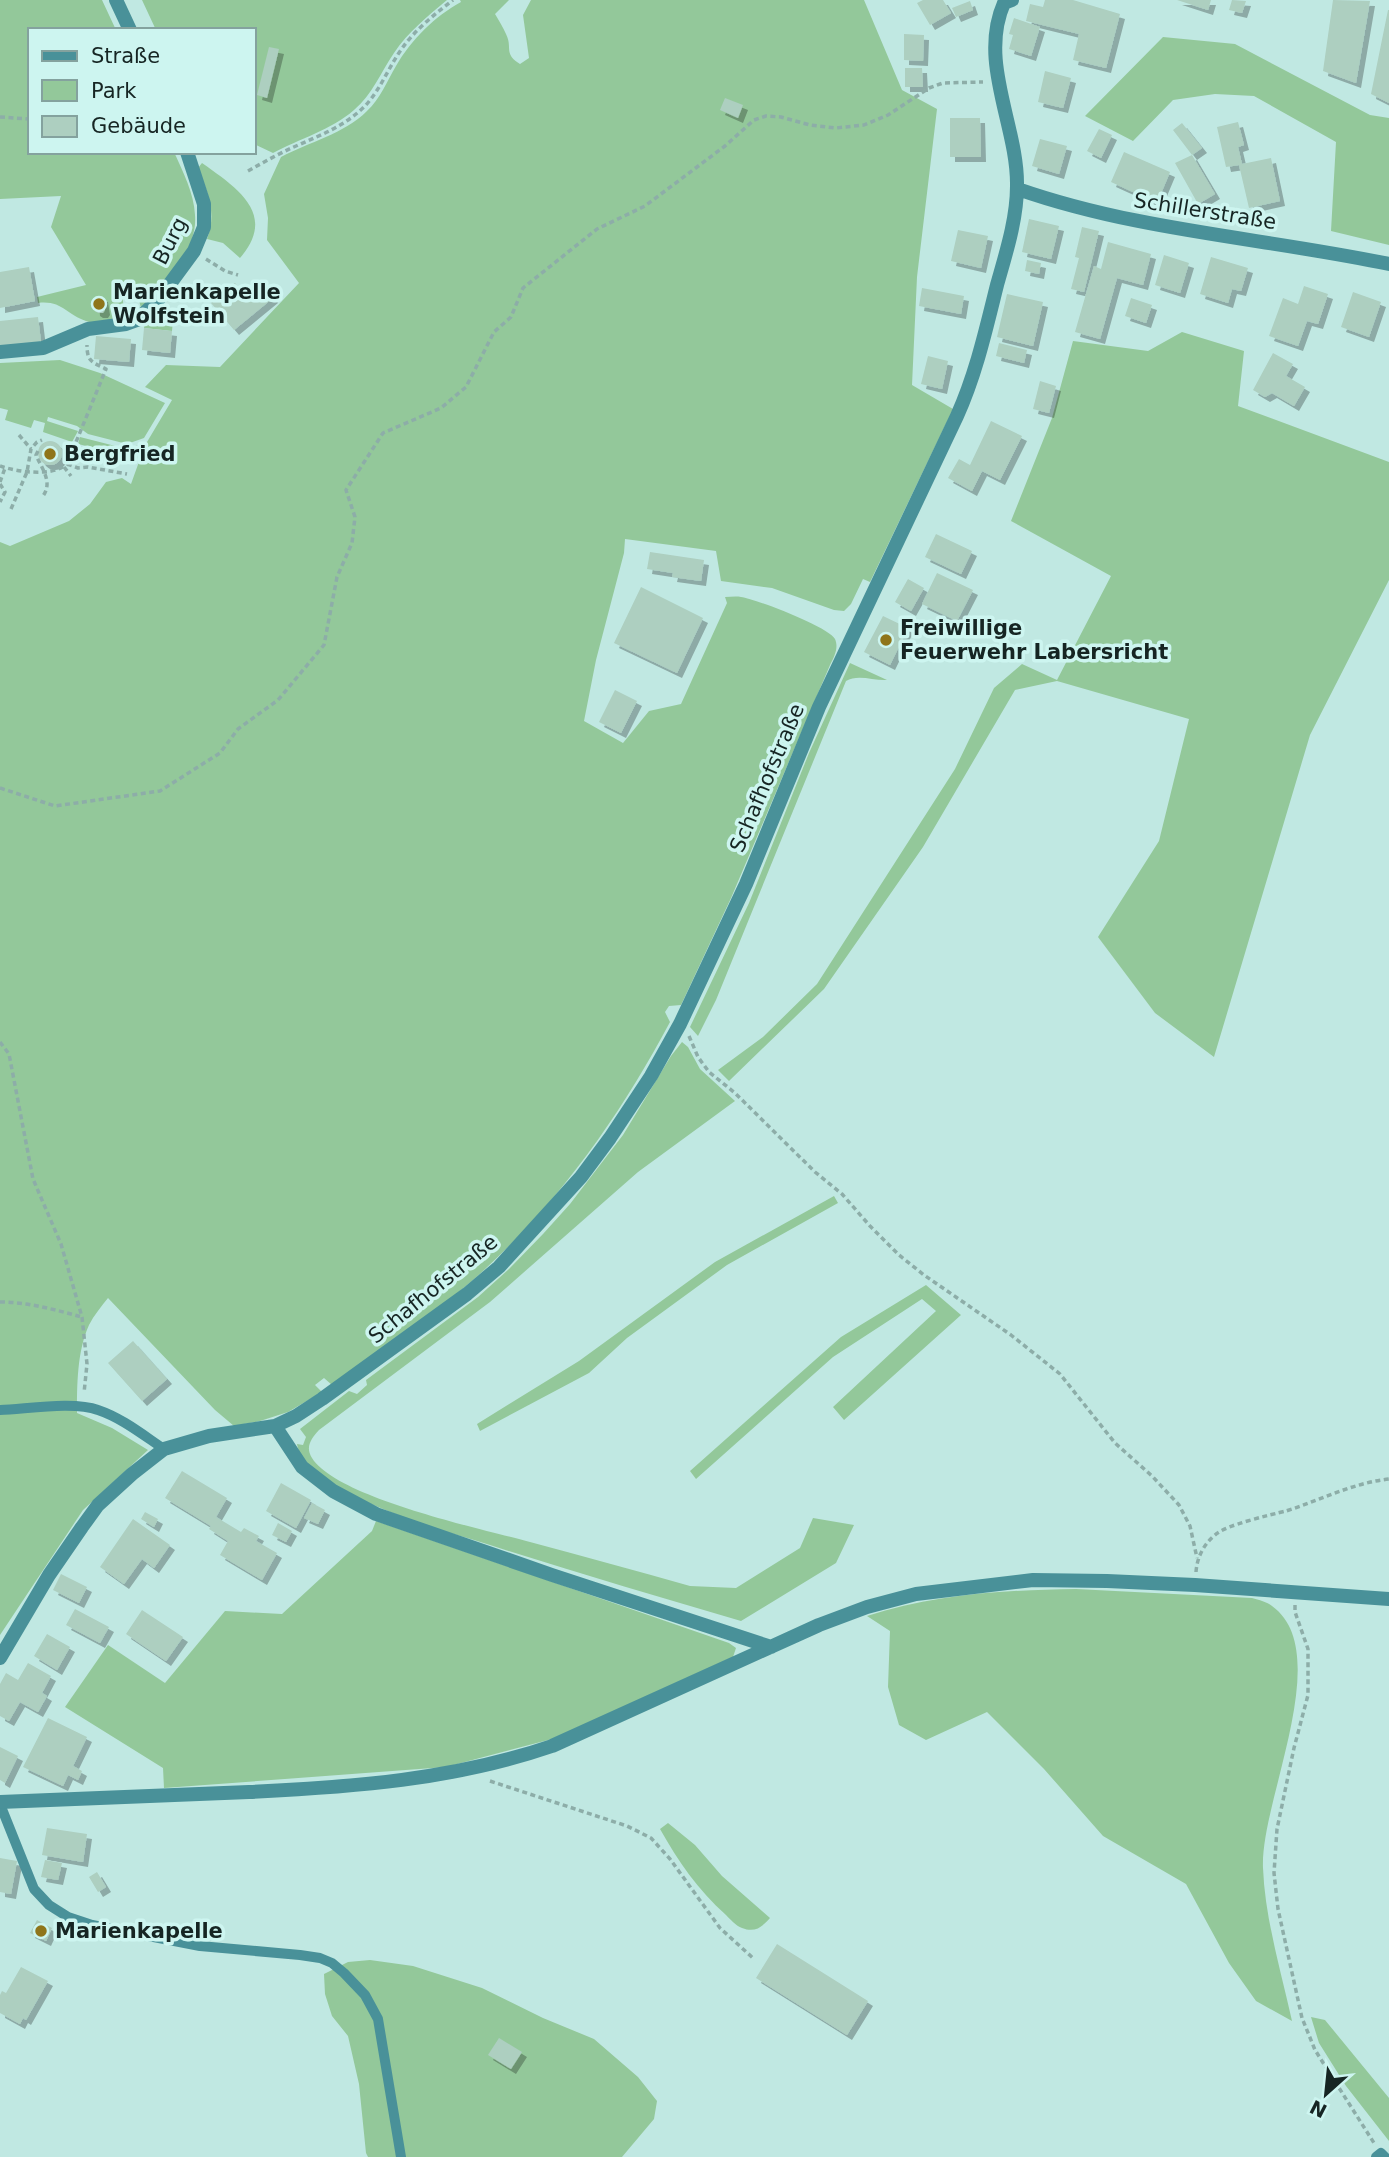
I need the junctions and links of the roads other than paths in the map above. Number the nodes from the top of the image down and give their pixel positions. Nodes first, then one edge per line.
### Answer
1 (116, 0) edge
2 (1005, 1) edge
3 (129, 28) edge
4 (187, 154) edge
5 (1018, 189) junction
6 (1389, 264) edge
7 (0, 352) edge
8 (0, 1410) edge
9 (275, 1426) junction
10 (164, 1449) junction
11 (1389, 1599) edge
12 (771, 1647) junction
13 (0, 1658) edge
14 (0, 1803) edge
15 (401, 2157) edge

1 - 3 street
2 - 5 street, Schafhofstraße
4 - 7 street, Burg
5 - 6 street, Schillerstraße
5 - 9 street, Schafhofstraße
8 - 10 lane
9 - 10 street, Schafhofstraße
9 - 12 street
10 - 13 street
11 - 12 street
12 - 14 street
14 - 15 lane

